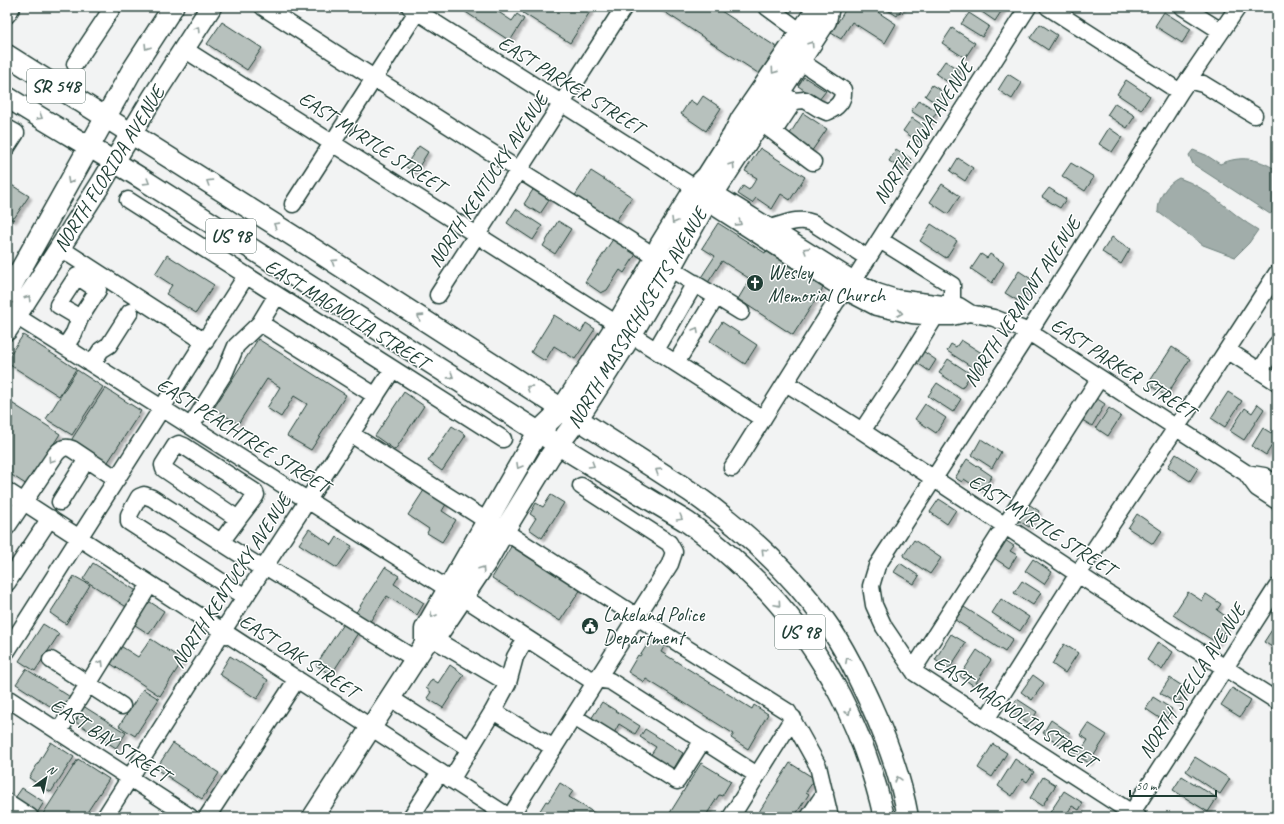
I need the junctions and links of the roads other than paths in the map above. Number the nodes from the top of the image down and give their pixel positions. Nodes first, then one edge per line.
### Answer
1 (12, 7) edge
2 (173, 7) edge
3 (211, 7) edge
4 (263, 7) edge
5 (624, 7) edge
6 (767, 7) edge
7 (822, 7) edge
8 (829, 7) edge
9 (1028, 7) edge
10 (1048, 7) edge
11 (1183, 7) edge
12 (1238, 7) edge
13 (110, 8) edge
14 (415, 8) edge
15 (7, 15) edge
16 (801, 32) junction
17 (1221, 32) junction
18 (184, 49) junction
19 (7, 55) edge
20 (800, 61) junction
21 (75, 64) dead end
22 (374, 78) junction
23 (1184, 86) junction
24 (7, 97) edge
25 (786, 97) junction
26 (562, 104) junction
27 (1254, 115) dead end
28 (105, 117) junction
29 (767, 127) junction
30 (11, 131) edge
31 (131, 133) junction
32 (332, 143) junction
33 (7, 147) edge
34 (89, 147) junction
35 (114, 162) junction
36 (813, 162) dead end
37 (520, 170) junction
38 (703, 193) junction
39 (128, 200) dead end
40 (292, 204) dead end
41 (770, 228) junction
42 (478, 236) junction
43 (880, 240) junction
44 (60, 248) junction
45 (868, 258) junction
46 (663, 263) junction
47 (1277, 273) edge
48 (246, 276) junction
49 (695, 283) junction
50 (849, 285) junction
51 (7, 294) edge
52 (277, 295) junction
53 (438, 296) dead end
54 (716, 296) junction
55 (952, 305) junction
56 (130, 312) dead end
57 (741, 312) dead end
58 (970, 313) junction
59 (935, 317) junction
60 (80, 318) dead end
61 (12, 323) edge
62 (260, 323) junction
63 (625, 329) junction
64 (1029, 332) junction
65 (205, 342) junction
66 (1277, 344) edge
67 (66, 347) junction
68 (656, 350) junction
69 (1227, 350) junction
70 (676, 362) junction
71 (92, 364) junction
72 (393, 369) junction
73 (1260, 372) junction
74 (1100, 379) junction
75 (1277, 382) edge
76 (786, 384) junction
77 (376, 396) junction
78 (162, 408) junction
79 (569, 415) junction
80 (763, 419) junction
81 (191, 426) junction
82 (1176, 428) junction
83 (862, 431) junction
84 (538, 432) junction
85 (351, 434) junction
86 (503, 439) dead end
87 (559, 445) junction
88 (87, 459) junction
89 (732, 468) dead end
90 (1246, 473) junction
91 (117, 479) junction
92 (933, 479) junction
93 (1277, 485) edge
94 (581, 486) dead end
95 (7, 491) edge
96 (308, 501) junction
97 (1277, 501) edge
98 (24, 502) junction
99 (60, 502) dead end
100 (50, 518) junction
101 (238, 519) junction
102 (495, 526) junction
103 (1004, 526) junction
104 (7, 527) edge
105 (80, 538) junction
106 (221, 542) junction
107 (264, 567) junction
108 (1078, 574) junction
109 (7, 583) edge
110 (150, 584) junction
111 (1277, 587) edge
112 (455, 593) junction
113 (245, 597) junction
114 (636, 617) junction
115 (884, 627) joint
116 (223, 632) junction
117 (526, 638) junction
118 (424, 647) junction
119 (7, 650) edge
120 (51, 660) dead end
121 (1226, 668) junction
122 (913, 670) junction
123 (297, 679) junction
124 (597, 679) junction
125 (508, 683) junction
126 (88, 684) junction
127 (7, 698) edge
128 (390, 698) junction
129 (1277, 701) edge
130 (122, 706) dead end
131 (493, 711) junction
132 (574, 717) junction
133 (793, 718) junction
134 (987, 718) junction
135 (371, 728) junction
136 (59, 731) junction
137 (703, 740) junction
138 (554, 748) junction
139 (470, 749) junction
140 (757, 775) junction
141 (445, 776) junction
142 (130, 778) junction
143 (824, 793) junction
144 (7, 802) edge
145 (1133, 816) edge
146 (30, 817) edge
147 (105, 817) edge
148 (190, 817) edge
149 (207, 817) edge
150 (313, 817) edge
151 (411, 817) edge
152 (509, 817) edge
153 (731, 817) edge
154 (809, 817) edge
155 (830, 817) edge
156 (884, 817) edge
157 (908, 817) edge

1 - 15 street
2 -> 28 main road, NORTH FLORIDA AVENUE
18 -> 3 main road, NORTH FLORIDA AVENUE
4 - 22 street
5 - 26 street, NORTH KENTUCKY AVENUE
6 - 16 street
7 - 16 main road, NORTH MASSACHUSETTS AVENUE
20 -> 8 main road, NORTH MASSACHUSETTS AVENUE
9 - 43 street, NORTH IOWA AVENUE
10 - 23 street
11 - 17 street
12 - 17 street, NORTH VERMONT AVENUE
13 - 21 street
14 - 22 street
14 - 26 street, EAST PARKER STREET
16 -> 38 main road, NORTH MASSACHUSETTS AVENUE
17 - 23 street, NORTH VERMONT AVENUE
18 - 31 main road, NORTH FLORIDA AVENUE
18 - 32 street, EAST MYRTLE STREET
19 - 28 main road, SR 548
20 - 25 main road, NORTH MASSACHUSETTS AVENUE
20 - 25 street
22 - 32 street
22 - 37 street
23 - 27 street
23 - 64 street, NORTH VERMONT AVENUE
24 -> 34 main road, SR 548
25 - 29 main road, NORTH MASSACHUSETTS AVENUE
26 - 37 street, NORTH KENTUCKY AVENUE
26 - 38 street, EAST PARKER STREET
28 - 31 main road, SR 548
28 - 34 main road, NORTH FLORIDA AVENUE
29 - 36 street
38 -> 29 main road, NORTH MASSACHUSETTS AVENUE
30 - 33 street
31 - 35 main road, NORTH FLORIDA AVENUE
79 -> 31 main road, US 98
32 - 40 street
32 - 42 street, EAST MYRTLE STREET
34 - 35 main road, US 98
34 -> 51 main road, NORTH FLORIDA AVENUE
35 - 44 main road, NORTH FLORIDA AVENUE
35 -> 84 main road, US 98
37 - 42 street, NORTH KENTUCKY AVENUE
37 - 46 street
38 - 41 street, EAST PARKER STREET
38 - 46 main road, NORTH MASSACHUSETTS AVENUE
38 -> 50 street, EAST PARKER STREET
39 - 48 street, EAST MAGNOLIA STREET
41 - 45 street
50 -> 41 street, EAST PARKER STREET
42 - 53 street, NORTH KENTUCKY AVENUE
42 - 63 street, EAST MYRTLE STREET
43 - 45 street, NORTH IOWA AVENUE
43 - 55 street
61 -> 44 main road, NORTH FLORIDA AVENUE
44 - 65 street
45 - 50 street, NORTH IOWA AVENUE
46 - 49 street
46 - 63 main road, NORTH MASSACHUSETTS AVENUE
47 - 69 street
48 - 52 street, EAST MAGNOLIA STREET
48 - 65 street
49 - 54 street
49 - 68 street
50 - 55 street, EAST PARKER STREET
50 -> 59 street, EAST PARKER STREET
50 - 76 street, NORTH IOWA AVENUE
52 - 62 street
52 - 72 street, EAST MAGNOLIA STREET
54 - 57 street
70 -> 54 street
55 - 58 street, EAST PARKER STREET
56 - 71 street
58 - 59 street, EAST PARKER STREET
58 - 64 street, EAST PARKER STREET
59 - 83 street
60 - 67 street
61 - 67 street, EAST PEACHTREE STREET
62 - 77 street
62 - 81 street
63 - 68 street, EAST MYRTLE STREET
63 - 79 main road, NORTH MASSACHUSETTS AVENUE
64 - 74 street, EAST PARKER STREET
64 - 92 street, NORTH VERMONT AVENUE
65 - 78 street
66 - 73 street
67 - 71 street, EAST PEACHTREE STREET
68 - 70 street, EAST MYRTLE STREET
69 - 73 street
69 - 82 street
70 - 80 street, EAST MYRTLE STREET
71 - 78 street, EAST PEACHTREE STREET
72 - 77 street, NORTH KENTUCKY AVENUE
72 - 86 street, EAST MAGNOLIA STREET
73 - 75 street
74 - 82 street, EAST PARKER STREET
74 - 103 street
76 - 80 street, NORTH IOWA AVENUE
76 - 83 street, EAST MYRTLE STREET
77 - 85 street, NORTH KENTUCKY AVENUE
78 - 81 street, EAST PEACHTREE STREET
78 - 91 street
79 - 84 main road, NORTH MASSACHUSETTS AVENUE
79 - 87 main road, NORTH MASSACHUSETTS AVENUE
157 -> 79 main road, US 98
80 - 89 street, NORTH IOWA AVENUE
81 - 96 street, EAST PEACHTREE STREET
82 - 90 street, EAST PARKER STREET
82 - 108 street
83 - 92 street, EAST MYRTLE STREET
84 - 87 main road, US 98
84 -> 102 main road, NORTH MASSACHUSETTS AVENUE
85 - 96 street, NORTH KENTUCKY AVENUE
85 - 102 street
87 - 102 main road, NORTH MASSACHUSETTS AVENUE
87 -> 156 main road, US 98
88 - 91 street
88 -> 98 street
88 - 99 street
90 - 93 street, EAST PARKER STREET
90 - 97 street, EAST PARKER STREET
91 - 105 street
92 - 103 street, EAST MYRTLE STREET
92 - 115 street, NORTH VERMONT AVENUE
94 - 114 street
95 - 98 street, EAST OAK STREET
96 - 107 street, NORTH KENTUCKY AVENUE
96 - 112 street, EAST PEACHTREE STREET
98 - 100 street, EAST OAK STREET
98 - 104 street
100 - 105 street, EAST OAK STREET
100 - 109 street
101 - 101 street
101 - 106 street
102 - 112 main road, NORTH MASSACHUSETTS AVENUE
102 - 114 street
103 - 108 street, EAST MYRTLE STREET
103 - 122 street
105 - 110 street, EAST OAK STREET
105 - 119 street
106 - 107 street
106 - 113 street
107 - 113 street, NORTH KENTUCKY AVENUE
107 - 118 street
108 - 121 street, EAST MYRTLE STREET
108 - 134 street
110 - 116 street, EAST OAK STREET
126 -> 110 street
111 - 121 street, NORTH STELLA AVENUE
112 - 117 street, EAST PEACHTREE STREET
112 - 118 main road, NORTH MASSACHUSETTS AVENUE
113 - 116 street, NORTH KENTUCKY AVENUE
114 - 124 street
114 - 133 street
115 - 122 street, EAST MAGNOLIA STREET
116 - 123 street, EAST OAK STREET
116 - 142 street, NORTH KENTUCKY AVENUE
117 - 124 street, EAST PEACHTREE STREET
117 - 125 street
118 - 125 street
118 - 128 main road, NORTH MASSACHUSETTS AVENUE
120 - 126 street
121 - 129 street, EAST MYRTLE STREET
121 - 145 street, NORTH STELLA AVENUE
122 - 134 street, EAST MAGNOLIA STREET
123 - 135 street, EAST OAK STREET
123 - 149 street
124 - 132 street
124 - 137 street, EAST PEACHTREE STREET
125 - 131 street
126 - 130 street
126 - 136 street
127 - 136 street, EAST BAY STREET
128 - 135 main road, NORTH MASSACHUSETTS AVENUE
128 - 139 street
131 - 138 street
131 - 139 street
132 - 137 street
132 - 138 street
133 - 140 street
133 - 143 street
134 - 145 street, EAST MAGNOLIA STREET
135 - 141 street, EAST OAK STREET
135 - 150 main road, NORTH MASSACHUSETTS AVENUE
136 - 142 street, EAST BAY STREET
137 - 140 street, EAST PEACHTREE STREET
138 - 152 street
139 - 141 street
140 - 153 street
141 - 151 street
141 - 152 street, EAST OAK STREET
142 - 147 street, NORTH KENTUCKY AVENUE
142 - 148 street, EAST BAY STREET
143 - 154 street
143 - 155 street
144 - 146 street

